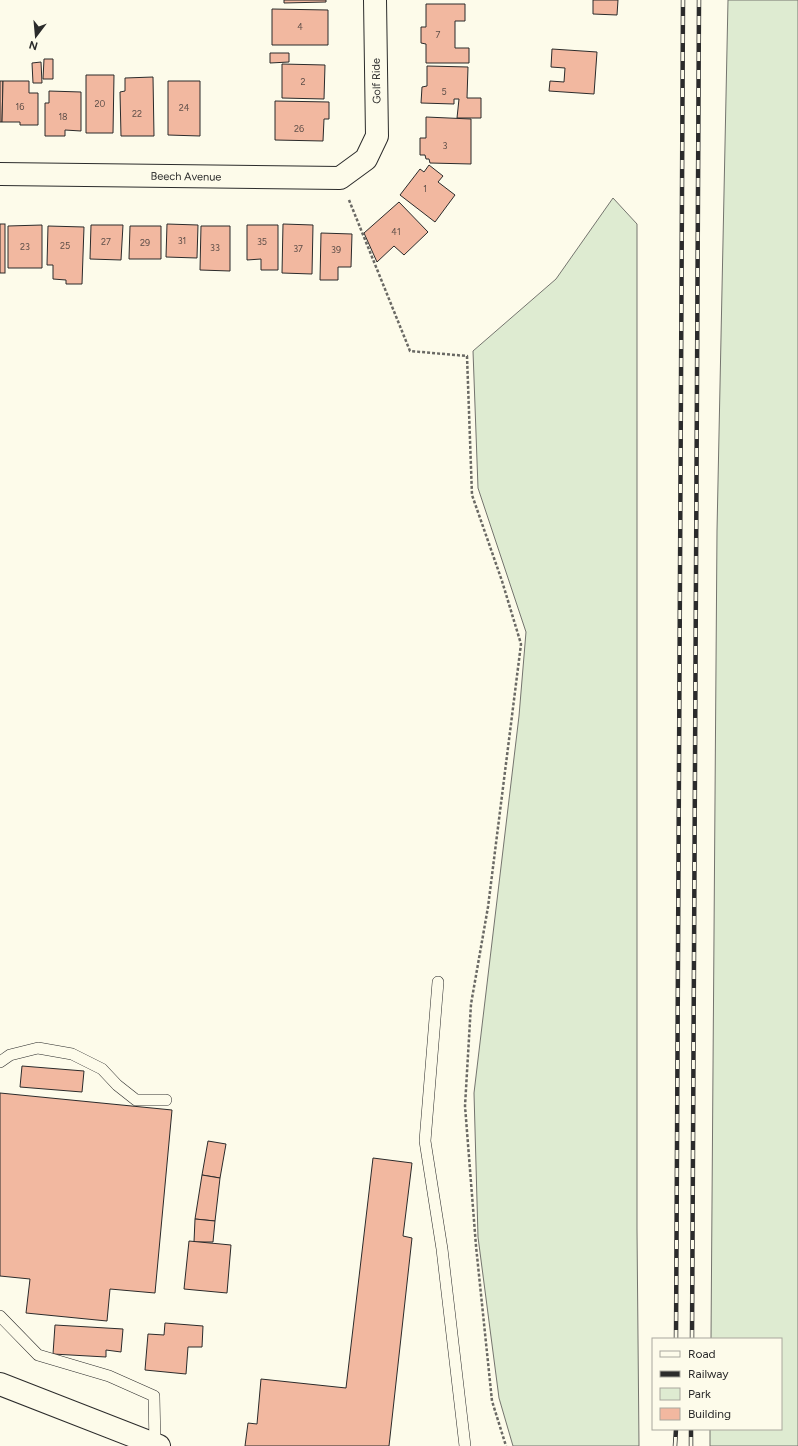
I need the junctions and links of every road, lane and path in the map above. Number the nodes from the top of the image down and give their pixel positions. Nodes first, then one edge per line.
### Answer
1 (375, 0) edge
2 (0, 174) edge
3 (340, 178) junction
4 (438, 982) dead end
5 (0, 1062) edge
6 (166, 1100) dead end
7 (0, 1316) edge
8 (0, 1384) edge
9 (157, 1445) edge
10 (465, 1446) edge
11 (506, 1446) edge

1 - 3 street, Golf Ride
2 - 3 street, Beech Avenue
3 - 11 path
4 - 10 lane
5 - 6 lane
7 - 9 lane
8 - 9 street

